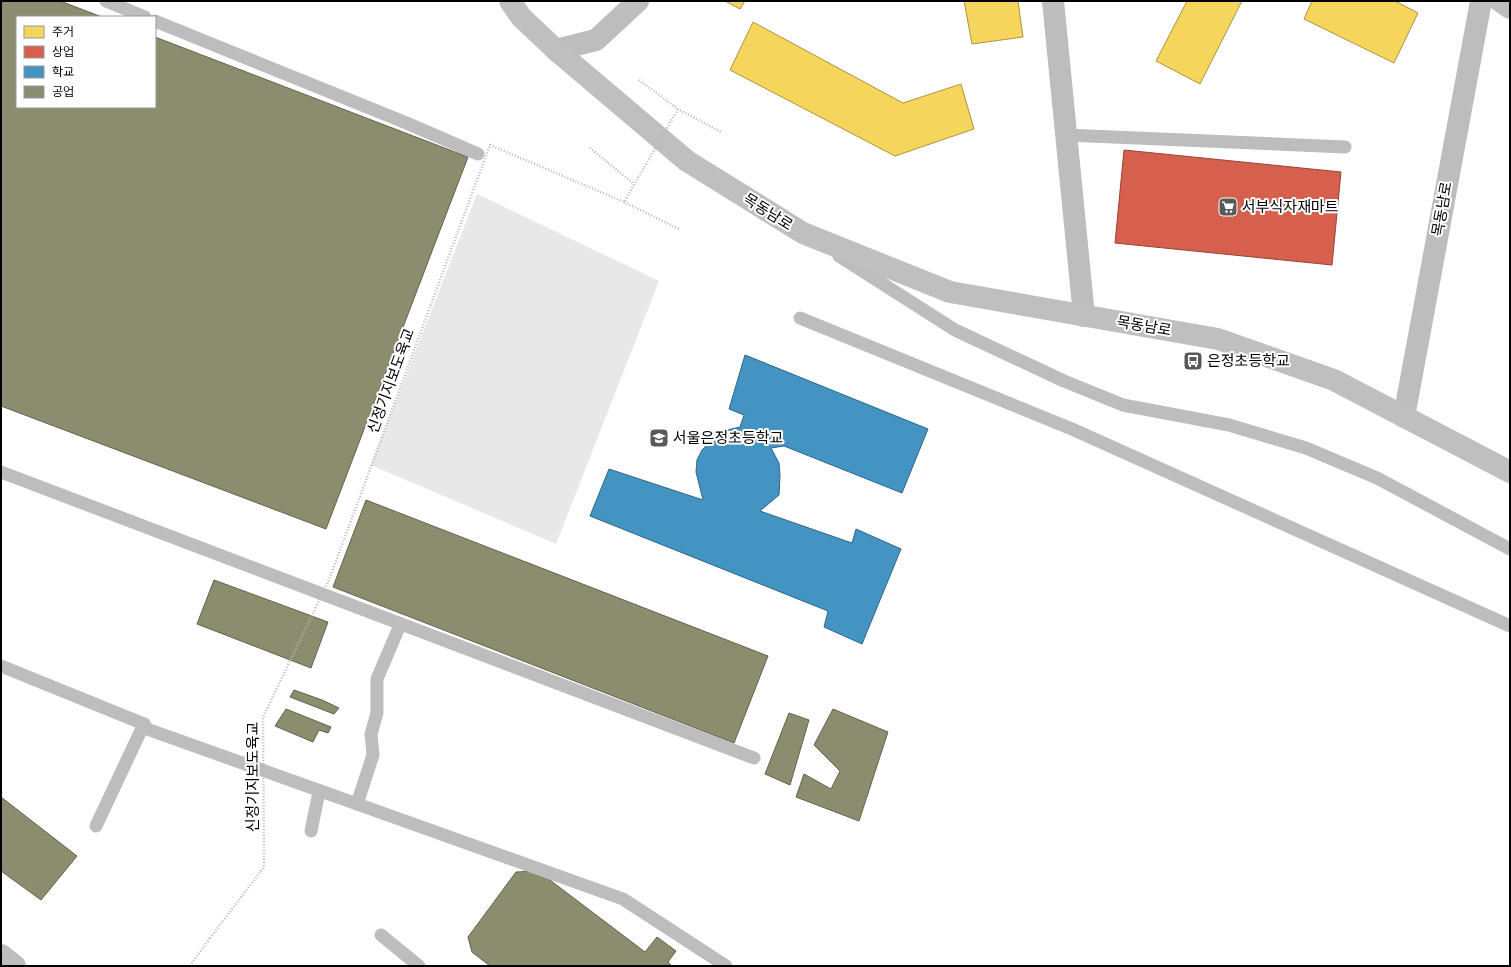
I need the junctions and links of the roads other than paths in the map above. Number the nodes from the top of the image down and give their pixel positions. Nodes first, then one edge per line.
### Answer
1 (106, 1) edge
2 (510, 1) edge
3 (638, 1) edge
4 (1053, 1) edge
5 (1481, 1) edge
6 (1500, 1) edge
7 (1510, 8) edge
8 (143, 16) edge
9 (156, 21) edge
10 (556, 50) junction
11 (1066, 135) junction
12 (1345, 147) dead end
13 (478, 154) dead end
14 (803, 233) junction
15 (1084, 316) junction
16 (800, 318) dead end
17 (1404, 417) junction
18 (1, 472) edge
19 (1510, 472) edge
20 (1510, 549) edge
21 (400, 625) junction
22 (1510, 626) edge
23 (1, 666) edge
24 (144, 724) junction
25 (754, 758) dead end
26 (319, 792) junction
27 (357, 804) junction
28 (96, 826) dead end
29 (311, 831) dead end
30 (381, 935) dead end
31 (1, 956) edge
32 (15, 966) edge
33 (419, 966) edge
34 (726, 966) edge

1 - 8 lane
2 - 10 main road, 목동남로
3 - 10 street
4 - 11 street
5 - 17 street, 목동남로
6 - 7 street
9 - 13 lane
10 - 14 main road, 목동남로
11 - 12 lane
11 - 15 street
14 - 15 main road, 목동남로
14 - 20 lane
15 - 17 main road, 목동남로
16 - 22 lane
17 - 19 main road, 목동남로
18 - 21 lane
21 - 25 lane
21 - 27 lane
23 - 24 lane
24 - 26 lane
24 - 28 lane
26 - 27 lane
26 - 29 lane
27 - 34 lane
30 - 33 lane
31 - 32 street

